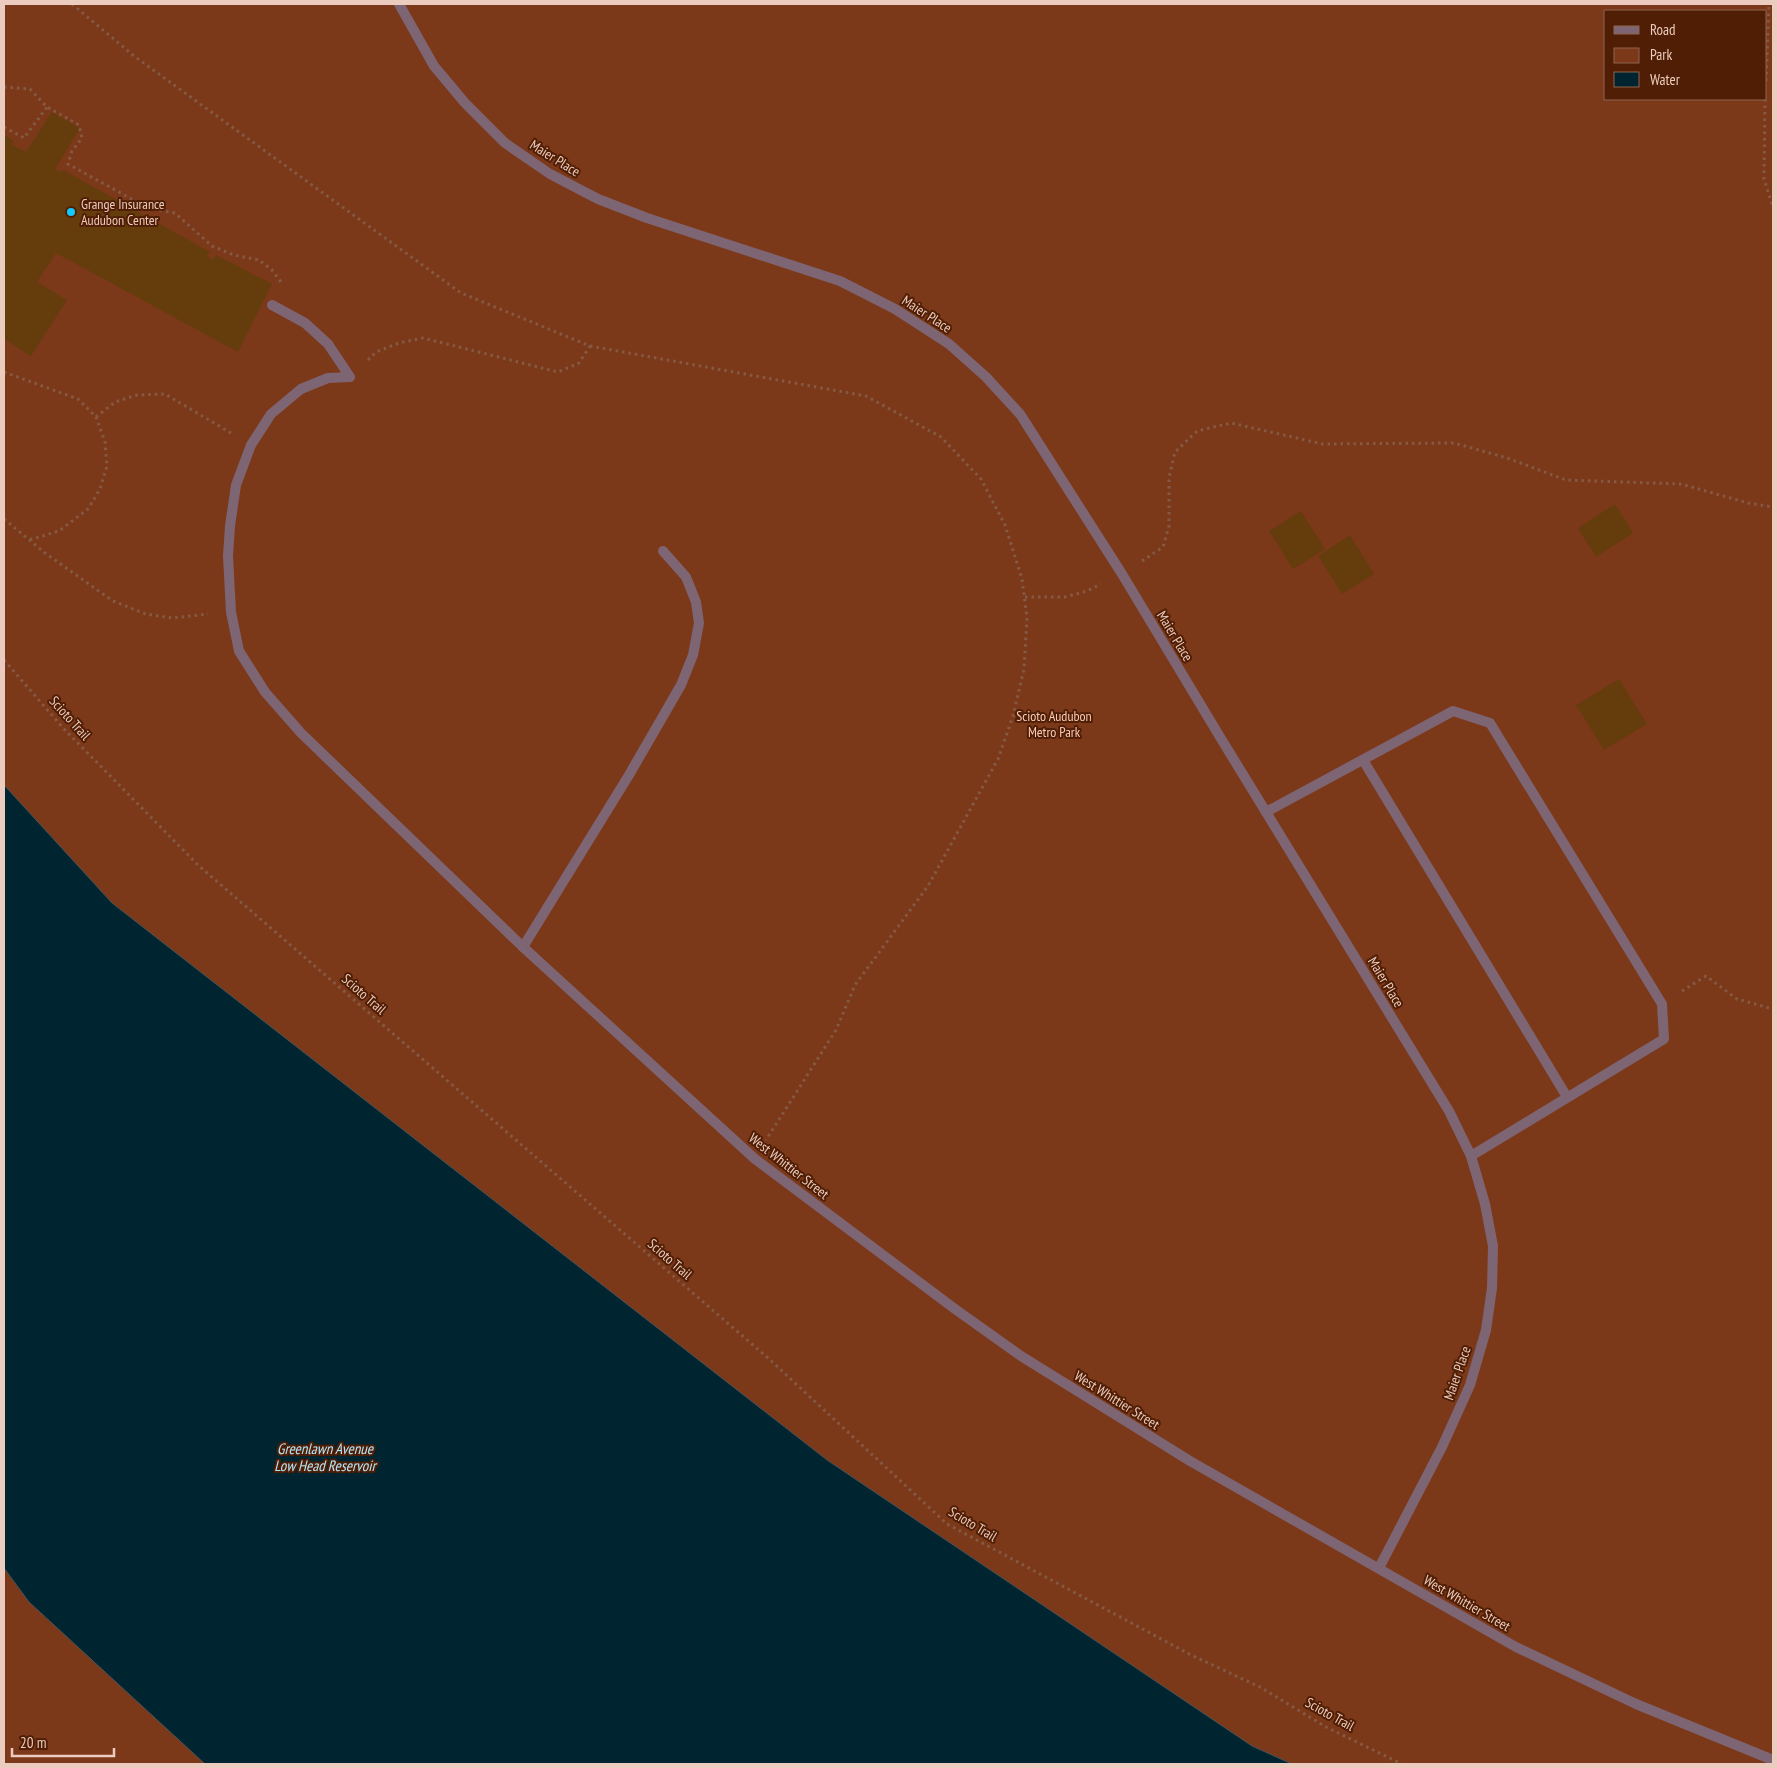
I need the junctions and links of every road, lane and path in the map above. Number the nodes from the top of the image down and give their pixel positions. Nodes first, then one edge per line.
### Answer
1 (72, 4) edge
2 (399, 4) edge
3 (1769, 4) edge
4 (1767, 55) edge
5 (4, 86) edge
6 (1765, 100) edge
7 (47, 108) junction
8 (4, 127) edge
9 (1773, 207) edge
10 (272, 305) joint
11 (590, 346) junction
12 (4, 372) edge
13 (350, 377) junction
14 (96, 416) junction
15 (251, 445) junction
16 (1773, 507) edge
17 (4, 519) edge
18 (29, 540) junction
19 (663, 550) dead end
20 (1122, 574) junction
21 (1024, 597) junction
22 (230, 612) junction
23 (4, 660) edge
24 (1363, 760) junction
25 (1266, 812) junction
26 (523, 947) junction
27 (1662, 1004) junction
28 (1773, 1009) edge
29 (1567, 1097) junction
30 (1471, 1156) junction
31 (755, 1159) junction
32 (1379, 1568) junction
33 (1773, 1760) edge
34 (1402, 1764) edge

1 - 11 path
2 - 20 street, Maier Place
3 - 4 path
5 - 7 path
6 - 9 path
7 - 8 path
7 - 10 path
10 - 13 street
11 - 13 path
11 - 21 path
12 - 14 path
13 - 15 street, West Whittier Street
14 - 15 path
14 - 18 path
15 - 22 street, West Whittier Street
16 - 20 path
17 - 18 path
18 - 22 path
19 - 26 street
20 - 21 path
20 - 25 street, Maier Place
21 - 31 path
22 - 26 street, West Whittier Street
23 - 34 path, Scioto Trail
24 - 25 street
24 - 27 street
24 - 29 street
25 - 30 street, Maier Place
26 - 31 street, West Whittier Street
27 - 28 path
27 - 29 street
29 - 30 street
30 - 32 street, Maier Place
31 - 32 street, West Whittier Street
32 - 33 street, West Whittier Street

